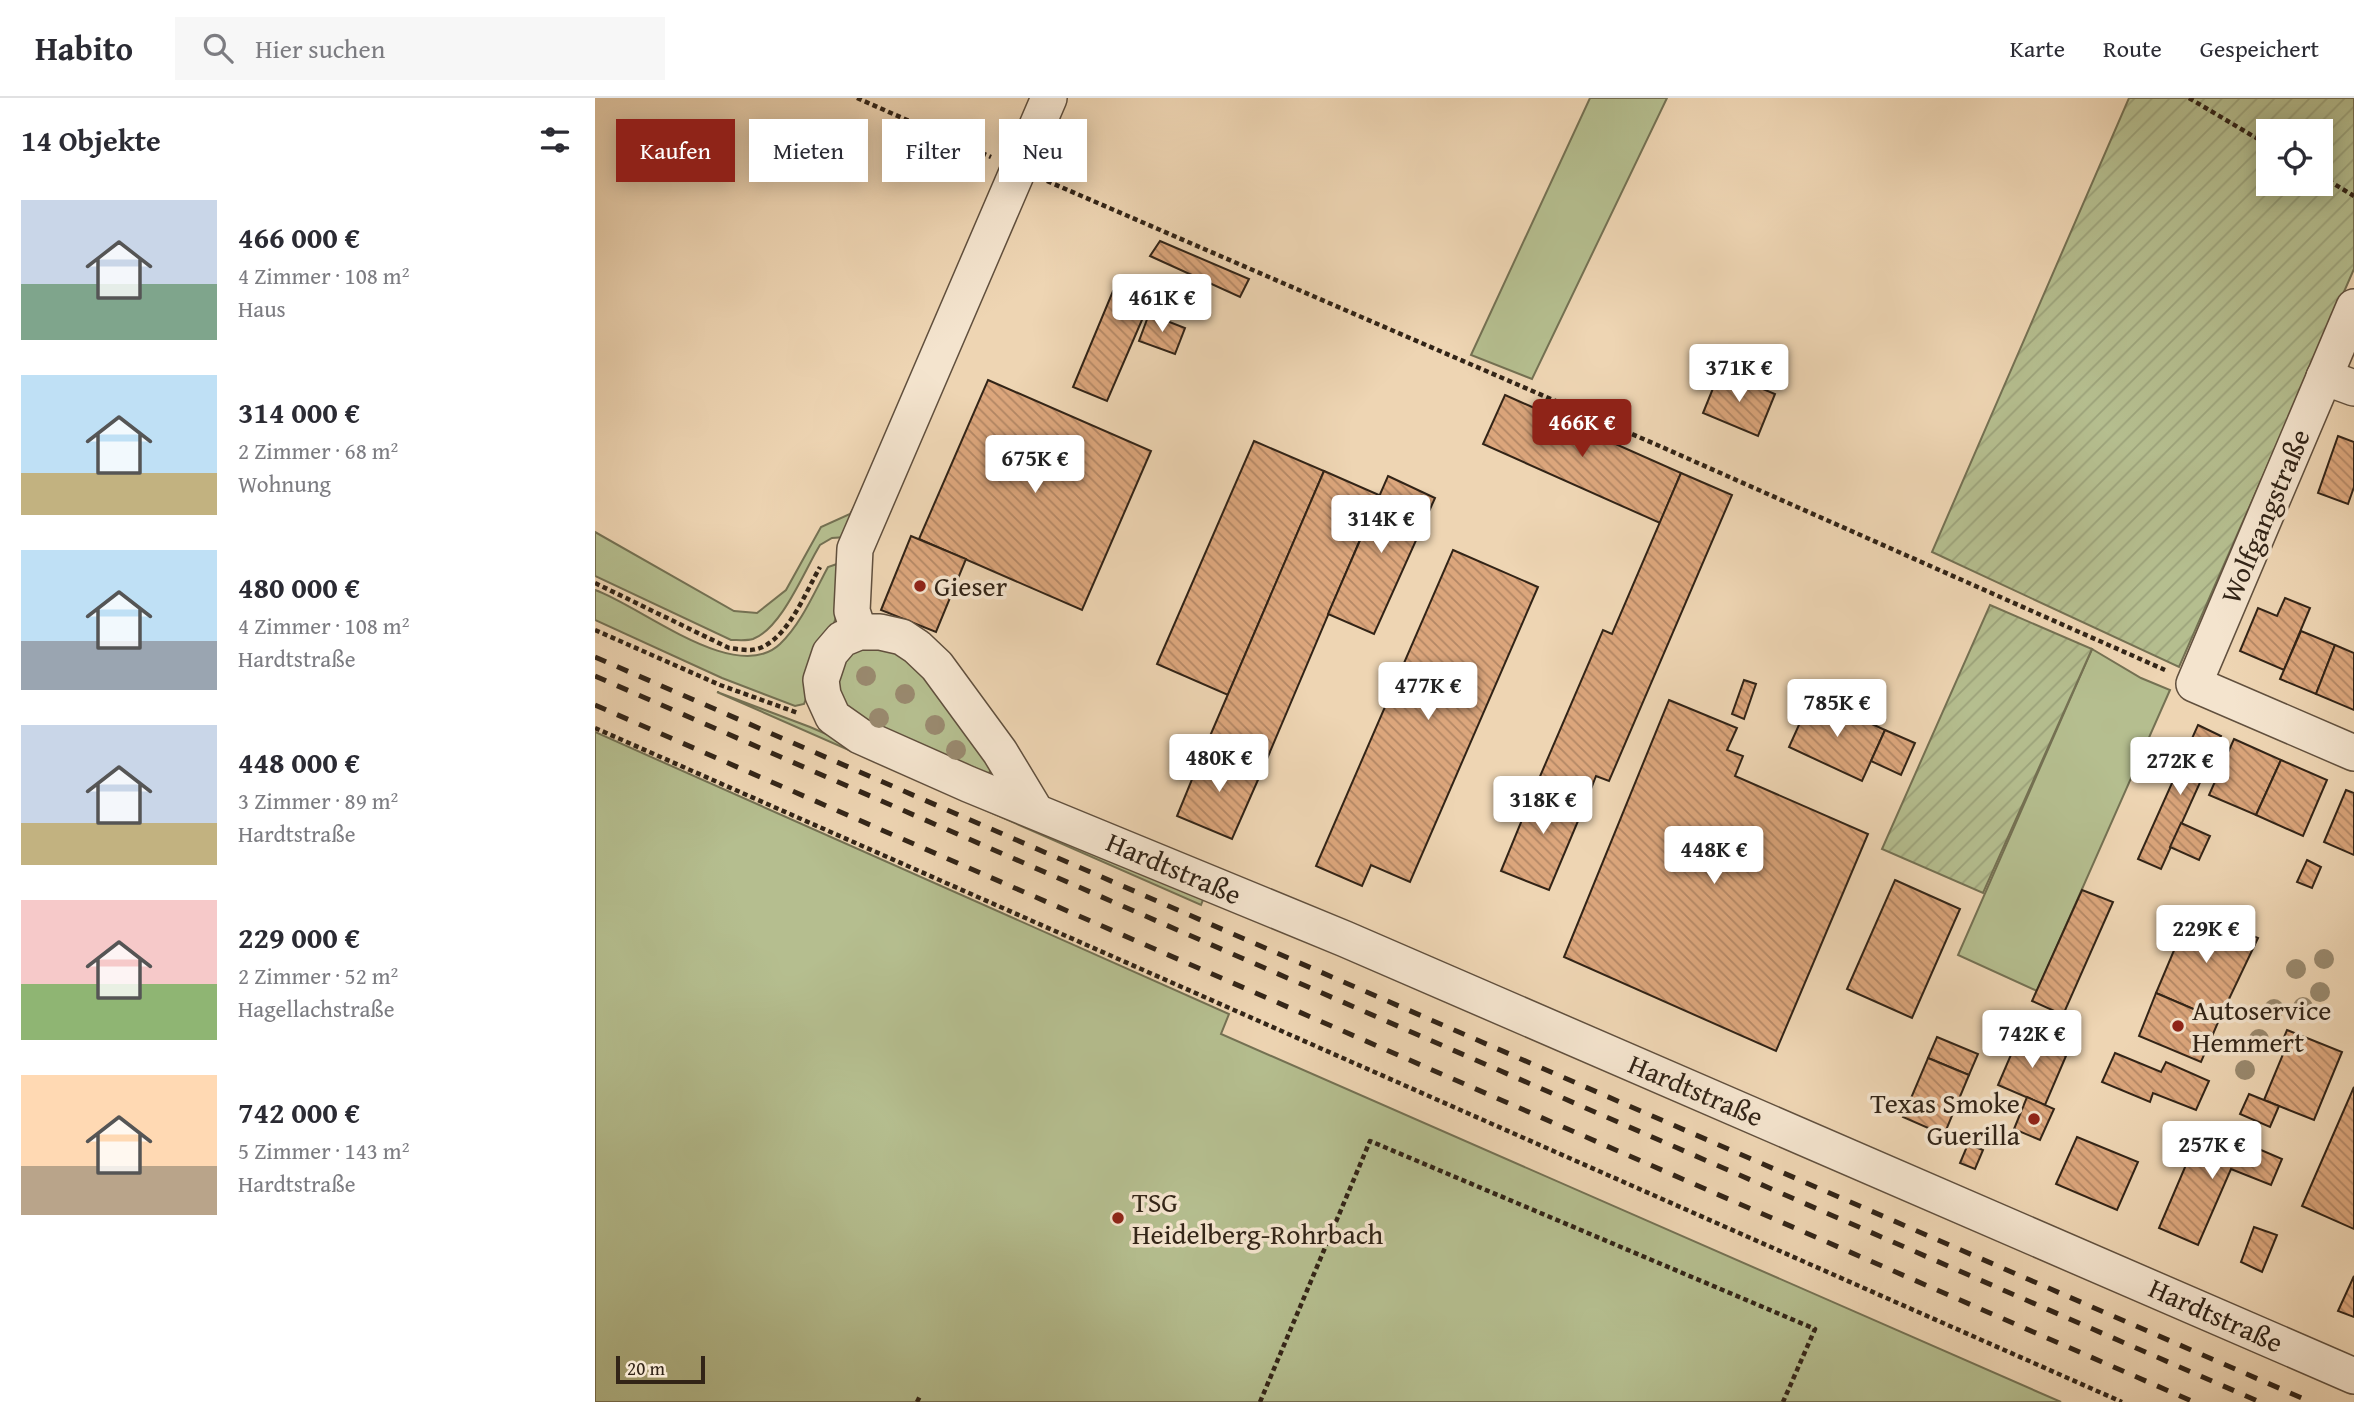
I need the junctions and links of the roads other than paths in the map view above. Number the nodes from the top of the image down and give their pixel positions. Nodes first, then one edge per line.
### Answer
1 (1049, 98) edge
2 (2354, 307) edge
3 (2339, 382) edge
4 (859, 632) junction
5 (2354, 753) edge
6 (1035, 810) junction
7 (2354, 1376) edge

1 - 4 street
2 - 3 street, Wolfgangstraße
3 - 5 street, Wolfgangstraße
4 - 6 street
4 - 6 street, Hardtstraße
6 - 7 street, Hardtstraße

